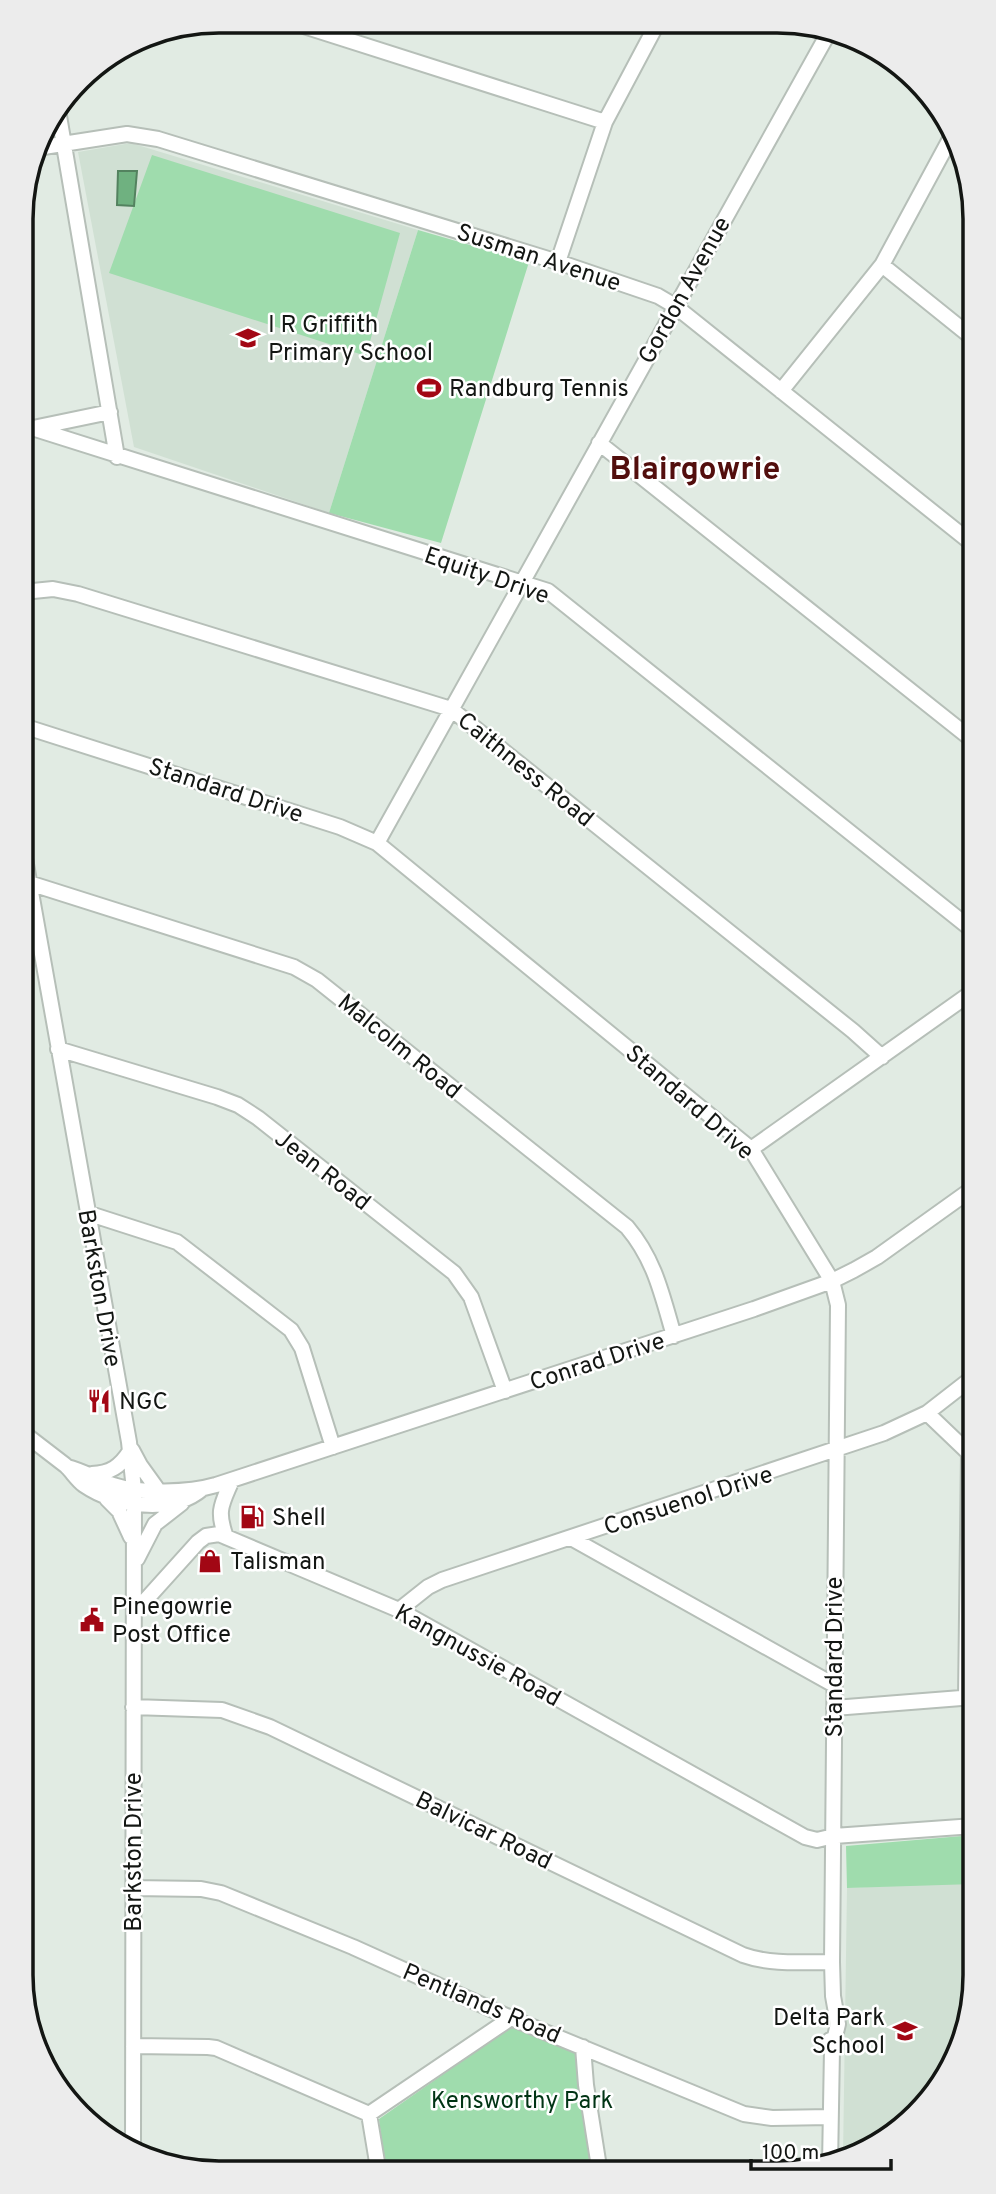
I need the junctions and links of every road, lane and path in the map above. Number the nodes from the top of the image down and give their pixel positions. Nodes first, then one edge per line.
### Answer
1 (652, 33) edge
2 (328, 34) edge
3 (825, 40) edge
4 (605, 122) junction
5 (60, 123) edge
6 (63, 143) junction
7 (947, 144) edge
8 (48, 146) edge
9 (558, 262) junction
10 (882, 265) junction
11 (675, 306) junction
12 (963, 330) edge
13 (781, 391) junction
14 (110, 412) junction
15 (34, 428) edge
16 (34, 431) edge
17 (599, 443) junction
18 (117, 457) junction
19 (963, 535) edge
20 (522, 584) junction
21 (34, 591) edge
22 (451, 709) junction
23 (34, 729) edge
24 (963, 732) edge
25 (377, 843) junction
26 (34, 884) edge
27 (34, 909) edge
28 (963, 922) edge
29 (963, 999) edge
30 (58, 1049) junction
31 (882, 1057) junction
32 (751, 1149) junction
33 (962, 1196) edge
34 (87, 1213) junction
35 (832, 1281) junction
36 (674, 1336) junction
37 (962, 1386) edge
38 (505, 1391) junction
39 (927, 1413) junction
40 (33, 1441) edge
41 (129, 1447) junction
42 (333, 1447) junction
43 (962, 1447) edge
44 (836, 1451) junction
45 (67, 1467) junction
46 (90, 1475) junction
47 (232, 1480) junction
48 (202, 1489) junction
49 (158, 1490) junction
50 (99, 1493) junction
51 (134, 1497) junction
52 (186, 1500) junction
53 (226, 1536) junction
54 (571, 1538) junction
55 (135, 1545) junction
56 (134, 1566) junction
57 (399, 1610) junction
58 (134, 1613) junction
59 (834, 1685) junction
60 (962, 1698) edge
61 (133, 1707) junction
62 (834, 1708) junction
63 (962, 1827) edge
64 (834, 1836) junction
65 (133, 1888) junction
66 (832, 1962) junction
67 (511, 2018) junction
68 (133, 2046) junction
69 (583, 2047) junction
70 (369, 2114) junction
71 (830, 2117) junction
72 (133, 2140) edge
73 (830, 2152) edge
74 (377, 2161) edge
75 (598, 2161) edge

1 - 4 street
2 - 4 street
3 - 11 street, Gordon Avenue
4 - 9 street
5 - 6 street
6 - 8 street, Susman Avenue
6 - 9 street, Susman Avenue
6 - 14 street
7 - 10 street
9 - 11 street, Susman Avenue
10 - 12 street
10 - 13 street
11 - 13 street, Susman Avenue
11 - 17 street, Gordon Avenue
13 - 19 street, Susman Avenue
14 - 15 street, Equity Drive
14 - 18 street
16 - 18 street, Equity Drive
17 - 20 street, Gordon Avenue
17 - 24 street
18 - 20 street, Equity Drive
20 - 22 street, Gordon Avenue
20 - 28 street, Equity Drive
21 - 22 street, Caithness Road
22 - 25 street, Gordon Avenue
22 - 31 street, Caithness Road
23 - 25 street, Standard Drive
25 - 32 street, Standard Drive
26 - 36 street, Malcolm Road
27 - 30 street, Barkston Drive
29 - 31 street
30 - 34 street, Barkston Drive
30 - 38 street, Jean Road
31 - 32 street
32 - 35 street, Standard Drive
33 - 35 street, Conrad Drive
34 - 41 street, Barkston Drive
34 - 42 street
35 - 36 street, Conrad Drive
35 - 44 street, Standard Drive
36 - 38 street, Conrad Drive
37 - 39 street, Consuenol Drive
38 - 42 street, Conrad Drive
39 - 43 street
39 - 44 street, Consuenol Drive
40 - 45 street
41 - 46 street
41 - 49 street
41 - 51 street, Barkston Drive
42 - 47 street, Conrad Drive
44 - 54 street, Consuenol Drive
44 - 59 street, Standard Drive
45 - 46 street
45 - 50 street
46 - 51 street
47 - 48 street, Conrad Drive
47 - 53 street
48 - 49 street, Conrad Drive
48 - 52 street, Conrad Drive
49 - 51 street, Conrad Drive
50 - 51 street
50 - 55 street
51 - 52 street, Conrad Drive
51 - 55 street, Barkston Drive
52 - 56 street
53 - 57 street, Kangnussie Road
53 - 58 street
54 - 57 street, Consuenol Drive
54 - 59 street
55 - 56 street, Barkston Drive
56 - 58 street, Barkston Drive
57 - 64 street, Kangnussie Road
58 - 61 street, Barkston Drive
59 - 62 street, Standard Drive
60 - 62 street
61 - 65 street, Barkston Drive
61 - 66 street, Balvicar Road
62 - 64 street, Standard Drive
63 - 64 street, Kangnussie Road
64 - 66 street, Standard Drive
65 - 67 street, Pentlands Road
65 - 68 street, Barkston Drive
66 - 71 street, Standard Drive
67 - 69 street, Pentlands Road
67 - 70 street
68 - 70 street
68 - 72 street, Barkston Drive
69 - 71 street, Pentlands Road
69 - 75 street
70 - 74 street
71 - 73 street, Standard Drive

